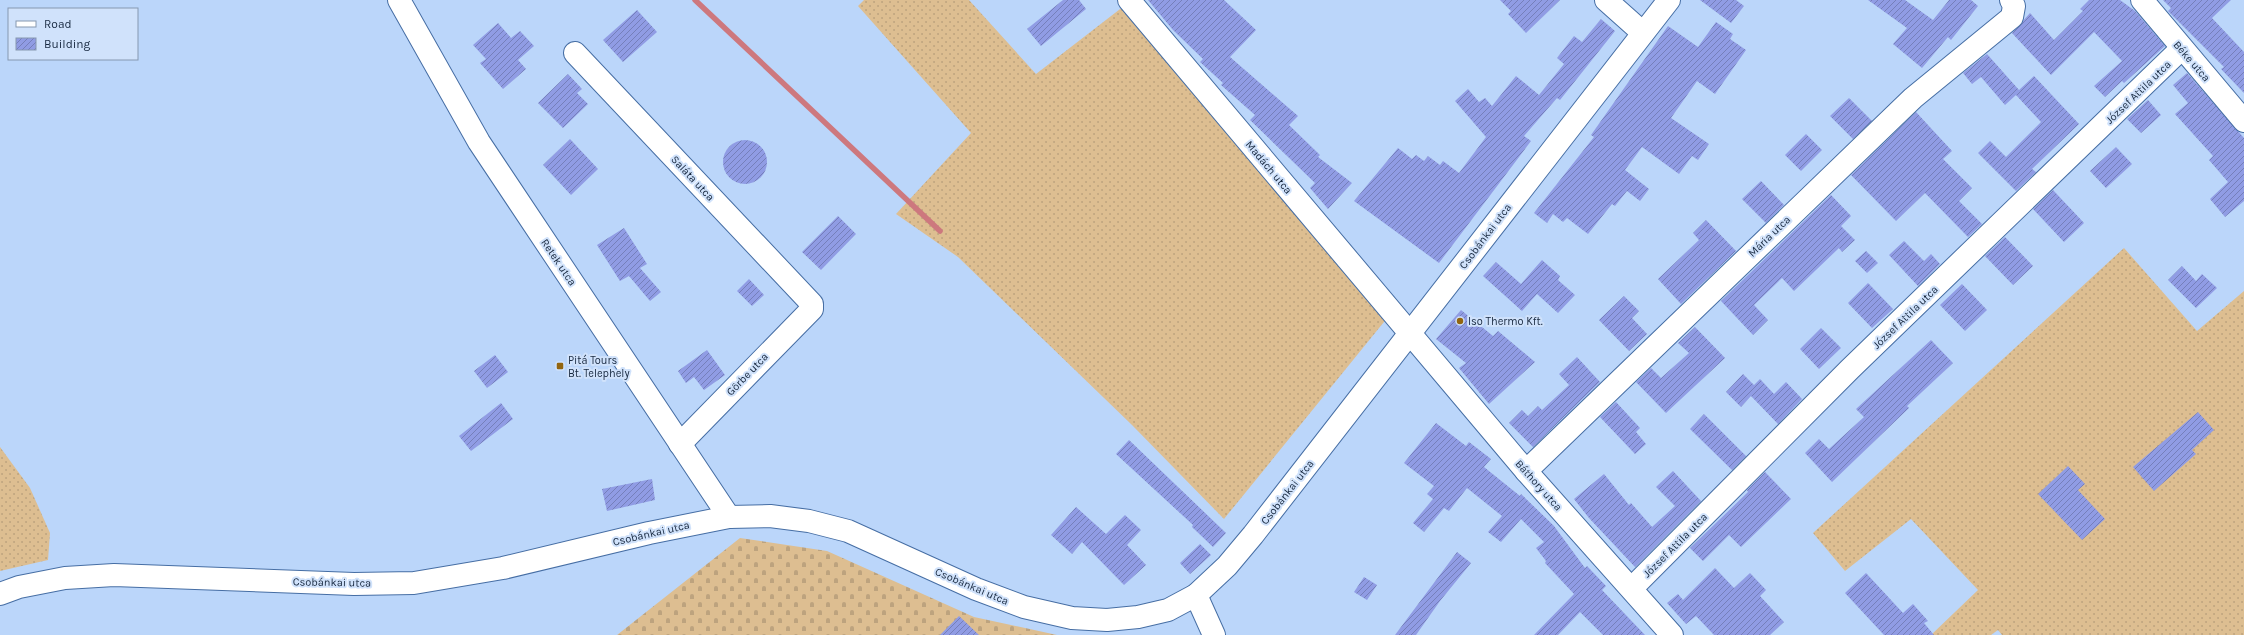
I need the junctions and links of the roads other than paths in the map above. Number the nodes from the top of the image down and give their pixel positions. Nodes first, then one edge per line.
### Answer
1 (399, 0) edge
2 (1129, 0) edge
3 (1606, 0) edge
4 (1669, 0) edge
5 (2142, 0) edge
6 (2013, 3) edge
7 (1643, 33) junction
8 (2182, 49) junction
9 (575, 53) dead end
10 (2244, 121) edge
11 (812, 304) joint
12 (1410, 333) junction
13 (680, 444) junction
14 (1526, 471) junction
15 (728, 517) junction
16 (1632, 588) junction
17 (0, 594) edge
18 (1196, 595) junction
19 (1214, 635) edge
20 (1672, 635) edge

1 - 13 street, Retek utca
2 - 12 street, Madách utca
3 - 7 street
4 - 7 street, Csobánkai utca
5 - 8 street, Béke utca
6 - 14 street, Mária utca
7 - 12 street, Csobánkai utca
8 - 10 street, Béke utca
8 - 16 street, József Attila utca
9 - 11 street, Saláta utca
11 - 13 street, Görbe utca
12 - 14 street, Báthory utca
12 - 18 street, Csobánkai utca
13 - 15 street, Retek utca
14 - 16 street, Báthory utca
15 - 17 street, Csobánkai utca
15 - 18 street, Csobánkai utca
16 - 20 street, Báthory utca
18 - 19 street

